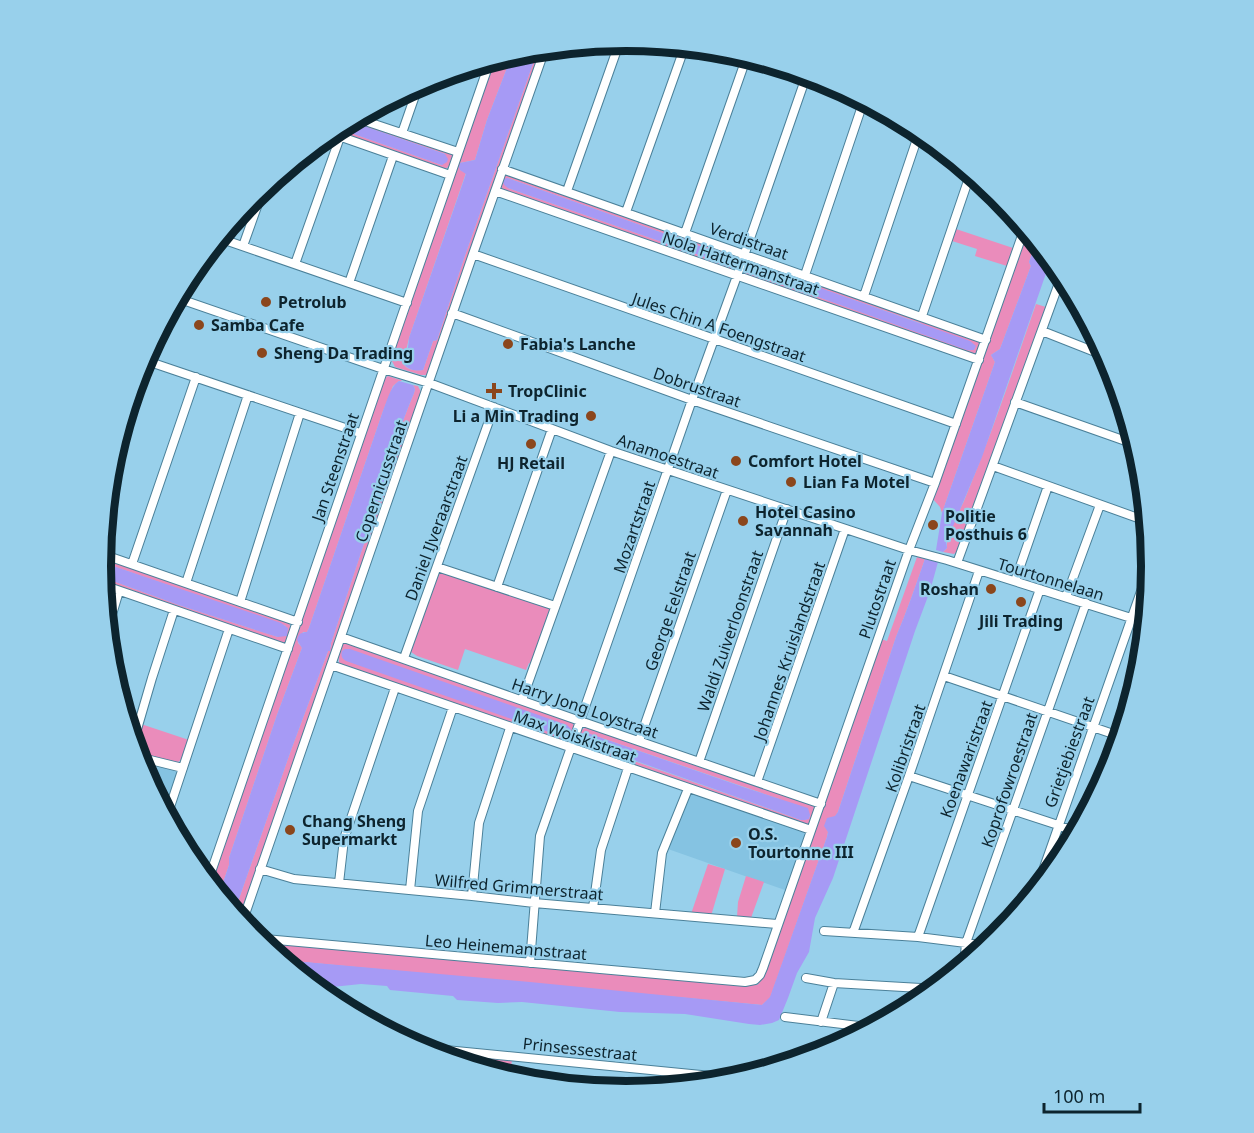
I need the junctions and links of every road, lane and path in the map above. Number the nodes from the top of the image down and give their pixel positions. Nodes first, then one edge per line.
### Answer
1 (616, 51) edge
2 (682, 54) edge
3 (542, 58) edge
4 (744, 65) edge
5 (486, 71) edge
6 (804, 82) edge
7 (415, 97) edge
8 (861, 107) edge
9 (366, 122) edge
10 (402, 134) junction
11 (342, 138) edge
12 (339, 139) edge
13 (916, 140) edge
14 (458, 152) junction
15 (393, 156) junction
16 (502, 169) junction
17 (450, 175) junction
18 (968, 180) edge
19 (495, 191) junction
20 (567, 191) junction
21 (257, 208) edge
22 (626, 212) junction
23 (685, 233) junction
24 (1023, 236) edge
25 (228, 241) edge
26 (243, 246) junction
27 (473, 254) junction
28 (745, 254) junction
29 (295, 264) junction
30 (805, 274) junction
31 (737, 276) junction
32 (349, 283) junction
33 (1059, 284) edge
34 (864, 296) junction
35 (186, 301) edge
36 (407, 303) junction
37 (452, 313) junction
38 (922, 316) junction
39 (1042, 332) junction
40 (986, 339) junction
41 (714, 340) junction
42 (1094, 349) edge
43 (979, 360) junction
44 (154, 363) edge
45 (383, 369) junction
46 (196, 377) junction
47 (429, 383) junction
48 (248, 395) junction
49 (693, 400) junction
50 (1015, 402) junction
51 (494, 407) junction
52 (300, 412) junction
53 (956, 424) junction
54 (552, 429) junction
55 (360, 433) junction
56 (1127, 441) edge
57 (611, 451) junction
58 (993, 466) junction
59 (668, 469) junction
60 (935, 483) junction
61 (1048, 486) junction
62 (727, 490) junction
63 (1100, 505) junction
64 (787, 509) junction
65 (1140, 519) edge
66 (845, 529) junction
67 (909, 550) junction
68 (112, 557) edge
69 (947, 560) joint
70 (957, 563) junction
71 (132, 564) junction
72 (437, 567) junction
73 (979, 571) junction
74 (1015, 581) junction
75 (186, 583) junction
76 (497, 587) junction
77 (112, 588) edge
78 (1040, 589) junction
79 (119, 591) junction
80 (1141, 591) edge
81 (1066, 597) junction
82 (240, 602) junction
83 (1086, 603) junction
84 (555, 606) junction
85 (114, 608) edge
86 (174, 610) junction
87 (1132, 618) junction
88 (1139, 620) edge
89 (297, 622) junction
90 (229, 629) junction
91 (341, 637) junction
92 (288, 649) junction
93 (404, 658) junction
94 (331, 665) junction
95 (944, 676) junction
96 (395, 688) junction
97 (1003, 696) junction
98 (522, 700) junction
99 (453, 707) junction
100 (1047, 712) junction
101 (580, 721) junction
102 (510, 728) junction
103 (1092, 728) junction
104 (138, 729) edge
105 (1114, 735) edge
106 (639, 741) junction
107 (571, 748) junction
108 (149, 760) edge
109 (699, 762) junction
110 (183, 768) junction
111 (628, 768) junction
112 (909, 776) junction
113 (757, 782) junction
114 (688, 789) junction
115 (967, 795) junction
116 (821, 804) junction
117 (171, 805) edge
118 (1013, 810) junction
119 (1058, 825) junction
120 (811, 830) junction
121 (1070, 830) edge
122 (260, 868) junction
123 (211, 871) edge
124 (1042, 872) edge
125 (339, 883) junction
126 (410, 890) junction
127 (472, 896) junction
128 (534, 903) junction
129 (593, 908) junction
130 (245, 913) edge
131 (655, 913) junction
132 (777, 924) junction
133 (824, 931) dead end
134 (853, 933) junction
135 (918, 937) junction
136 (271, 939) edge
137 (966, 943) junction
138 (977, 944) edge
139 (965, 956) edge
140 (530, 963) junction
141 (806, 978) dead end
142 (755, 980) joint
143 (834, 983) junction
144 (923, 988) edge
145 (785, 1017) dead end
146 (821, 1022) junction
147 (860, 1026) edge
148 (449, 1050) edge
149 (711, 1075) edge

1 - 20 street
2 - 22 street
3 - 16 street, Copernicusstraat
4 - 23 street
5 - 14 street, Jan Steenstraat
6 - 28 street, Mozartstraat
7 - 10 street
8 - 30 street
9 - 10 street
10 - 14 street
11 - 15 street
12 - 29 street
13 - 34 street
14 - 17 street, Jan Steenstraat
15 - 17 street
15 - 32 street
16 - 19 street, Copernicusstraat
16 - 20 street, Verdistraat
17 - 36 street, Jan Steenstraat
18 - 38 street
19 - 27 street, Copernicusstraat
19 - 31 street, Nola Hattermanstraat
20 - 22 street, Verdistraat
21 - 26 street
22 - 23 street, Verdistraat
23 - 28 street, Verdistraat
24 - 40 street, Plutostraat
25 - 26 street
26 - 29 street
27 - 37 street, Copernicusstraat
27 - 41 street, Jules Chin A Foengstraat
28 - 30 street, Verdistraat
28 - 31 street, Mozartstraat
29 - 32 street
30 - 34 street, Verdistraat
31 - 41 street, Mozartstraat
31 - 43 street, Nola Hattermanstraat
32 - 36 street
33 - 39 street
34 - 38 street, Verdistraat
35 - 45 street, Anamoestraat
36 - 45 street, Jan Steenstraat
37 - 47 street, Copernicusstraat
37 - 49 street, Dobrustraat
38 - 40 street, Verdistraat
39 - 42 street
39 - 50 street
40 - 43 street, Plutostraat
41 - 49 street, Mozartstraat
41 - 53 street, Jules Chin A Foengstraat
43 - 53 street, Plutostraat
44 - 46 street
45 - 47 street, Anamoestraat
45 - 55 street, Jan Steenstraat
46 - 48 street
46 - 71 street
47 - 51 street, Anamoestraat
47 - 91 street, Copernicusstraat
48 - 52 street
48 - 75 street
49 - 59 street, Mozartstraat
49 - 60 street, Dobrustraat
50 - 56 street
50 - 58 street
51 - 54 street, Anamoestraat
51 - 72 street, Daniel IJveraarstraat
52 - 55 street
52 - 82 street
53 - 60 street, Plutostraat
54 - 57 street, Anamoestraat
54 - 76 street
55 - 89 street, Jan Steenstraat
57 - 59 street, Anamoestraat
57 - 84 street
58 - 61 street
58 - 70 street
59 - 62 street, Anamoestraat
59 - 101 street, Mozartstraat
60 - 67 street, Plutostraat
61 - 63 street
61 - 74 street
62 - 64 street, Anamoestraat
62 - 106 street, George Eelstraat
63 - 65 street
63 - 81 street
64 - 66 street, Anamoestraat
64 - 109 street, Waldi Zuiverloonstraat
66 - 67 street, Anamoestraat
66 - 113 street, Johannes Kruislandstraat
67 - 69 street, Anamoestraat
67 - 116 street, Plutostraat
68 - 71 street
69 - 70 street, Tourtonnelaan
70 - 73 street, Tourtonnelaan
71 - 75 street
72 - 76 street
72 - 93 street, Daniel IJveraarstraat
73 - 74 street, Tourtonnelaan
73 - 95 street, Kolibristraat
74 - 78 street, Tourtonnelaan
75 - 82 street
76 - 84 street
77 - 79 street
78 - 81 street, Tourtonnelaan
78 - 97 street, Koenawaristraat
79 - 85 street
79 - 86 street
80 - 87 street, Grietjebiestraat
81 - 83 street, Tourtonnelaan
82 - 89 street
83 - 87 street, Tourtonnelaan
83 - 100 street, Koprofowroestraat
84 - 98 street
86 - 90 street
86 - 104 street
87 - 88 street, Tourtonnelaan
87 - 103 street, Grietjebiestraat
89 - 92 street, Jan Steenstraat
90 - 92 street
90 - 110 street
91 - 93 street, Harry Jong Loystraat
91 - 94 street, Copernicusstraat
92 - 123 street, Jan Steenstraat
93 - 98 street, Harry Jong Loystraat
94 - 96 street, Max Woiskistraat
94 - 122 street, Copernicusstraat
95 - 97 street
95 - 112 street, Kolibristraat
96 - 99 street, Max Woiskistraat
96 - 125 street
97 - 100 street
97 - 115 street, Koenawaristraat
98 - 101 street, Harry Jong Loystraat
99 - 102 street, Max Woiskistraat
99 - 126 street
100 - 103 street
100 - 118 street, Koprofowroestraat
101 - 106 street, Harry Jong Loystraat
101 - 107 street, Mozartstraat
102 - 107 street, Max Woiskistraat
102 - 127 street
103 - 105 street
103 - 119 street, Grietjebiestraat
106 - 109 street, Harry Jong Loystraat
107 - 111 street, Max Woiskistraat
107 - 128 street, Mozartstraat
108 - 110 street
109 - 113 street, Harry Jong Loystraat
110 - 117 street
111 - 114 street, Max Woiskistraat
111 - 129 street
112 - 115 street
112 - 134 street, Kolibristraat
113 - 116 street, Harry Jong Loystraat
114 - 120 street, Max Woiskistraat
114 - 131 street
115 - 118 street
115 - 135 street, Koenawaristraat
116 - 120 street, Plutostraat
118 - 119 street
118 - 137 street, Koprofowroestraat
119 - 121 street
119 - 124 street, Grietjebiestraat
120 - 132 street, Plutostraat
122 - 125 street, Wilfred Grimmerstraat
122 - 130 street, Copernicusstraat
125 - 126 street, Wilfred Grimmerstraat
126 - 127 street, Wilfred Grimmerstraat
127 - 128 street, Wilfred Grimmerstraat
128 - 129 street, Wilfred Grimmerstraat
128 - 140 street, Mozartstraat
129 - 131 street, Wilfred Grimmerstraat
131 - 132 street, Wilfred Grimmerstraat
132 - 142 street, Plutostraat
133 - 134 street
134 - 135 street
135 - 137 street
136 - 140 street, Leo Heinemannstraat
137 - 138 street
137 - 139 street, Koprofowroestraat
140 - 142 street, Leo Heinemannstraat
141 - 143 street
143 - 144 street
143 - 146 street
145 - 146 street
146 - 147 street
148 - 149 street, Prinsessestraat

